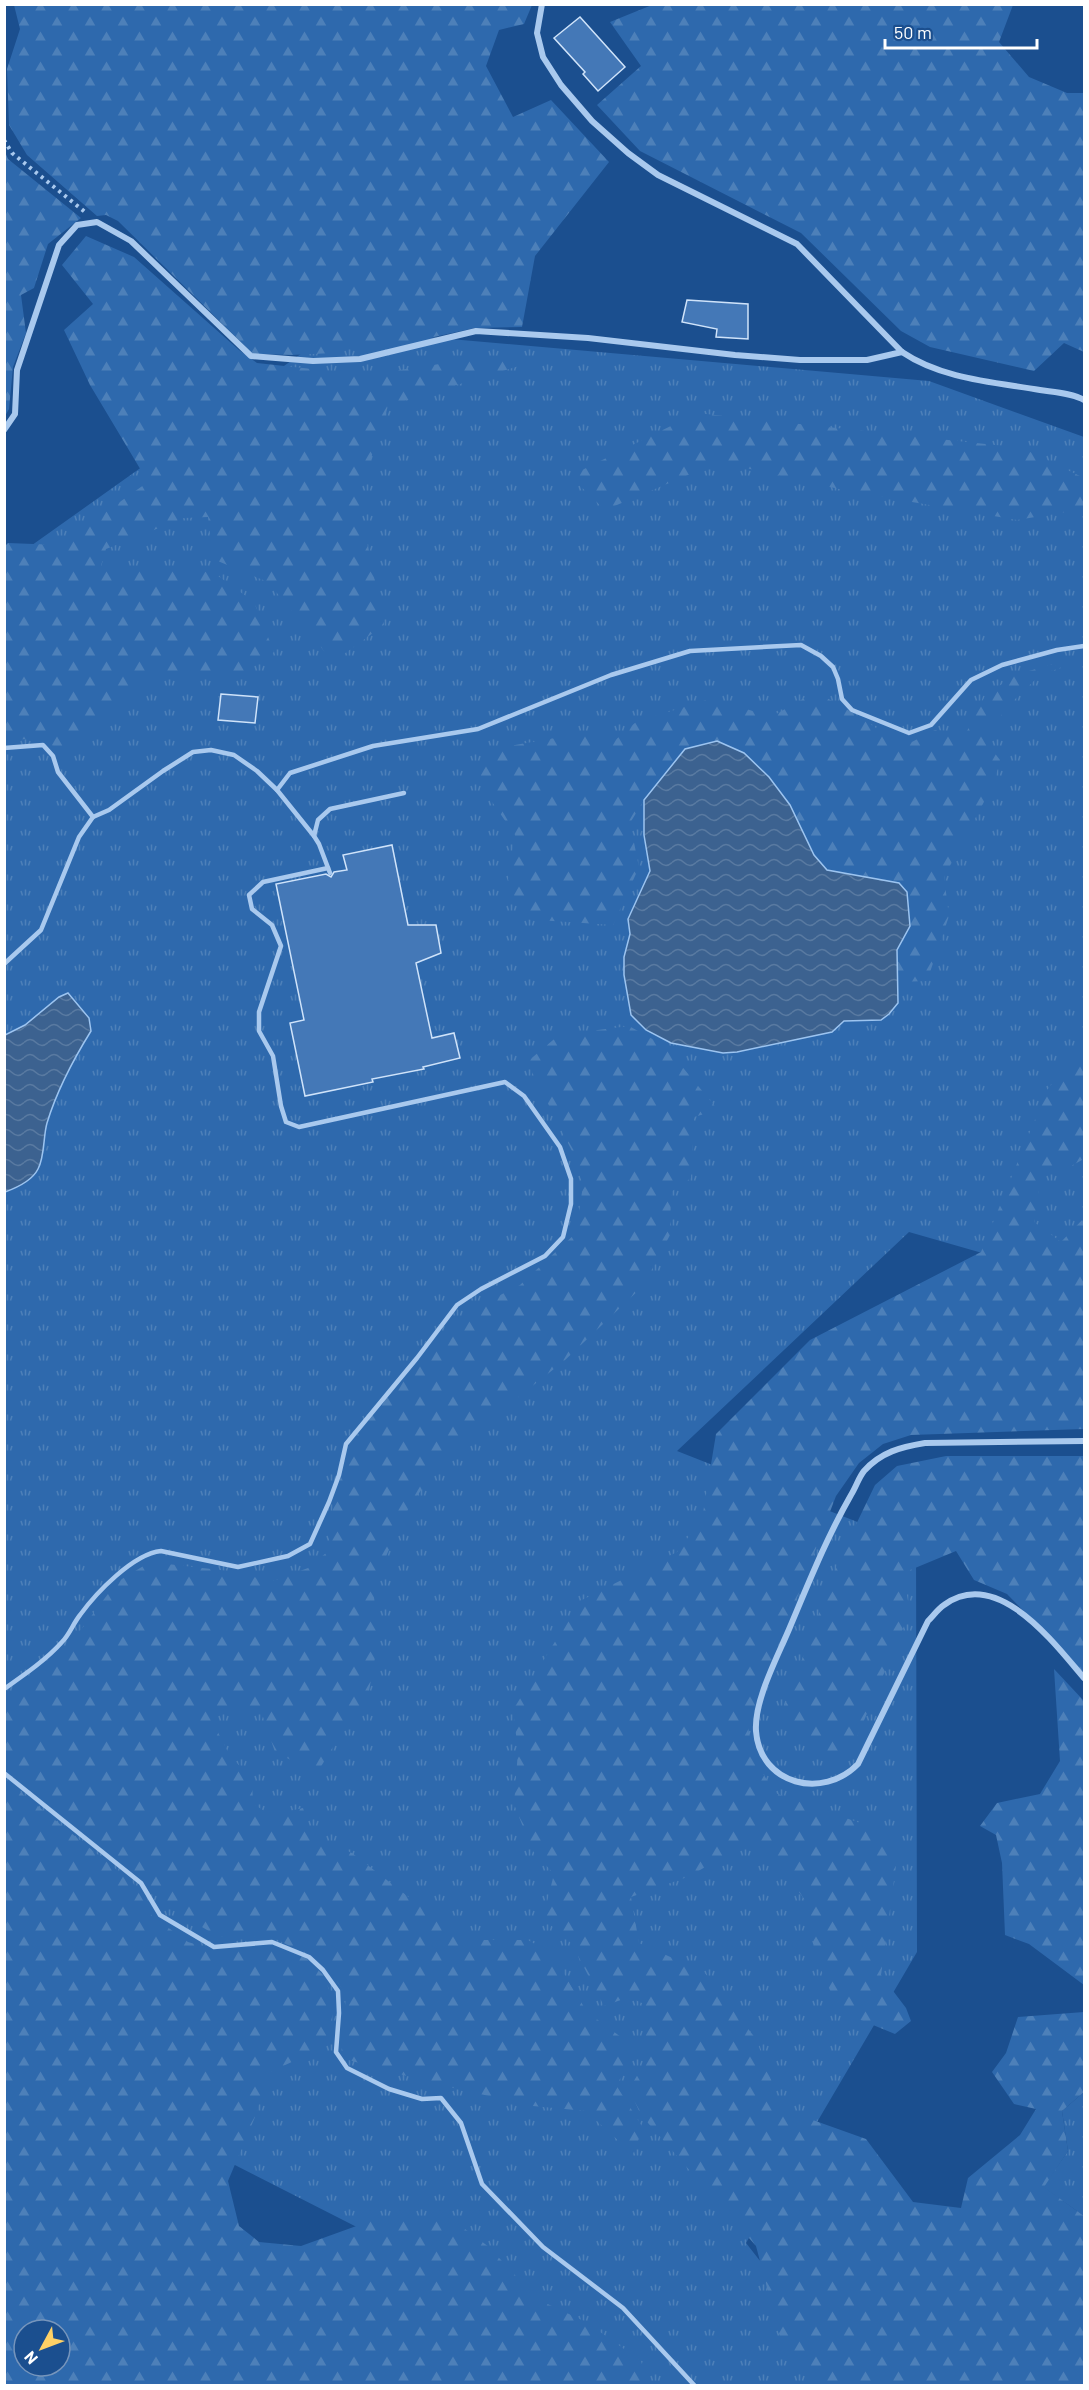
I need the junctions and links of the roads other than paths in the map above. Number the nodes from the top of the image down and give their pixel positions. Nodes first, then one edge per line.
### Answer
1 (542, 4) edge
2 (902, 352) junction
3 (1084, 400) edge
4 (4, 430) edge
5 (1084, 646) edge
6 (4, 747) edge
7 (278, 790) junction
8 (404, 793) dead end
9 (93, 817) junction
10 (314, 836) junction
11 (4, 964) edge
12 (1084, 1441) edge
13 (1084, 1678) edge
14 (4, 1689) edge
15 (4, 1773) edge
16 (695, 2385) edge

1 - 2 street
2 - 3 street
2 - 4 street
5 - 7 lane
6 - 9 lane
7 - 9 lane
7 - 10 lane
8 - 10 lane
9 - 11 lane
10 - 14 lane
12 - 13 street
15 - 16 lane

